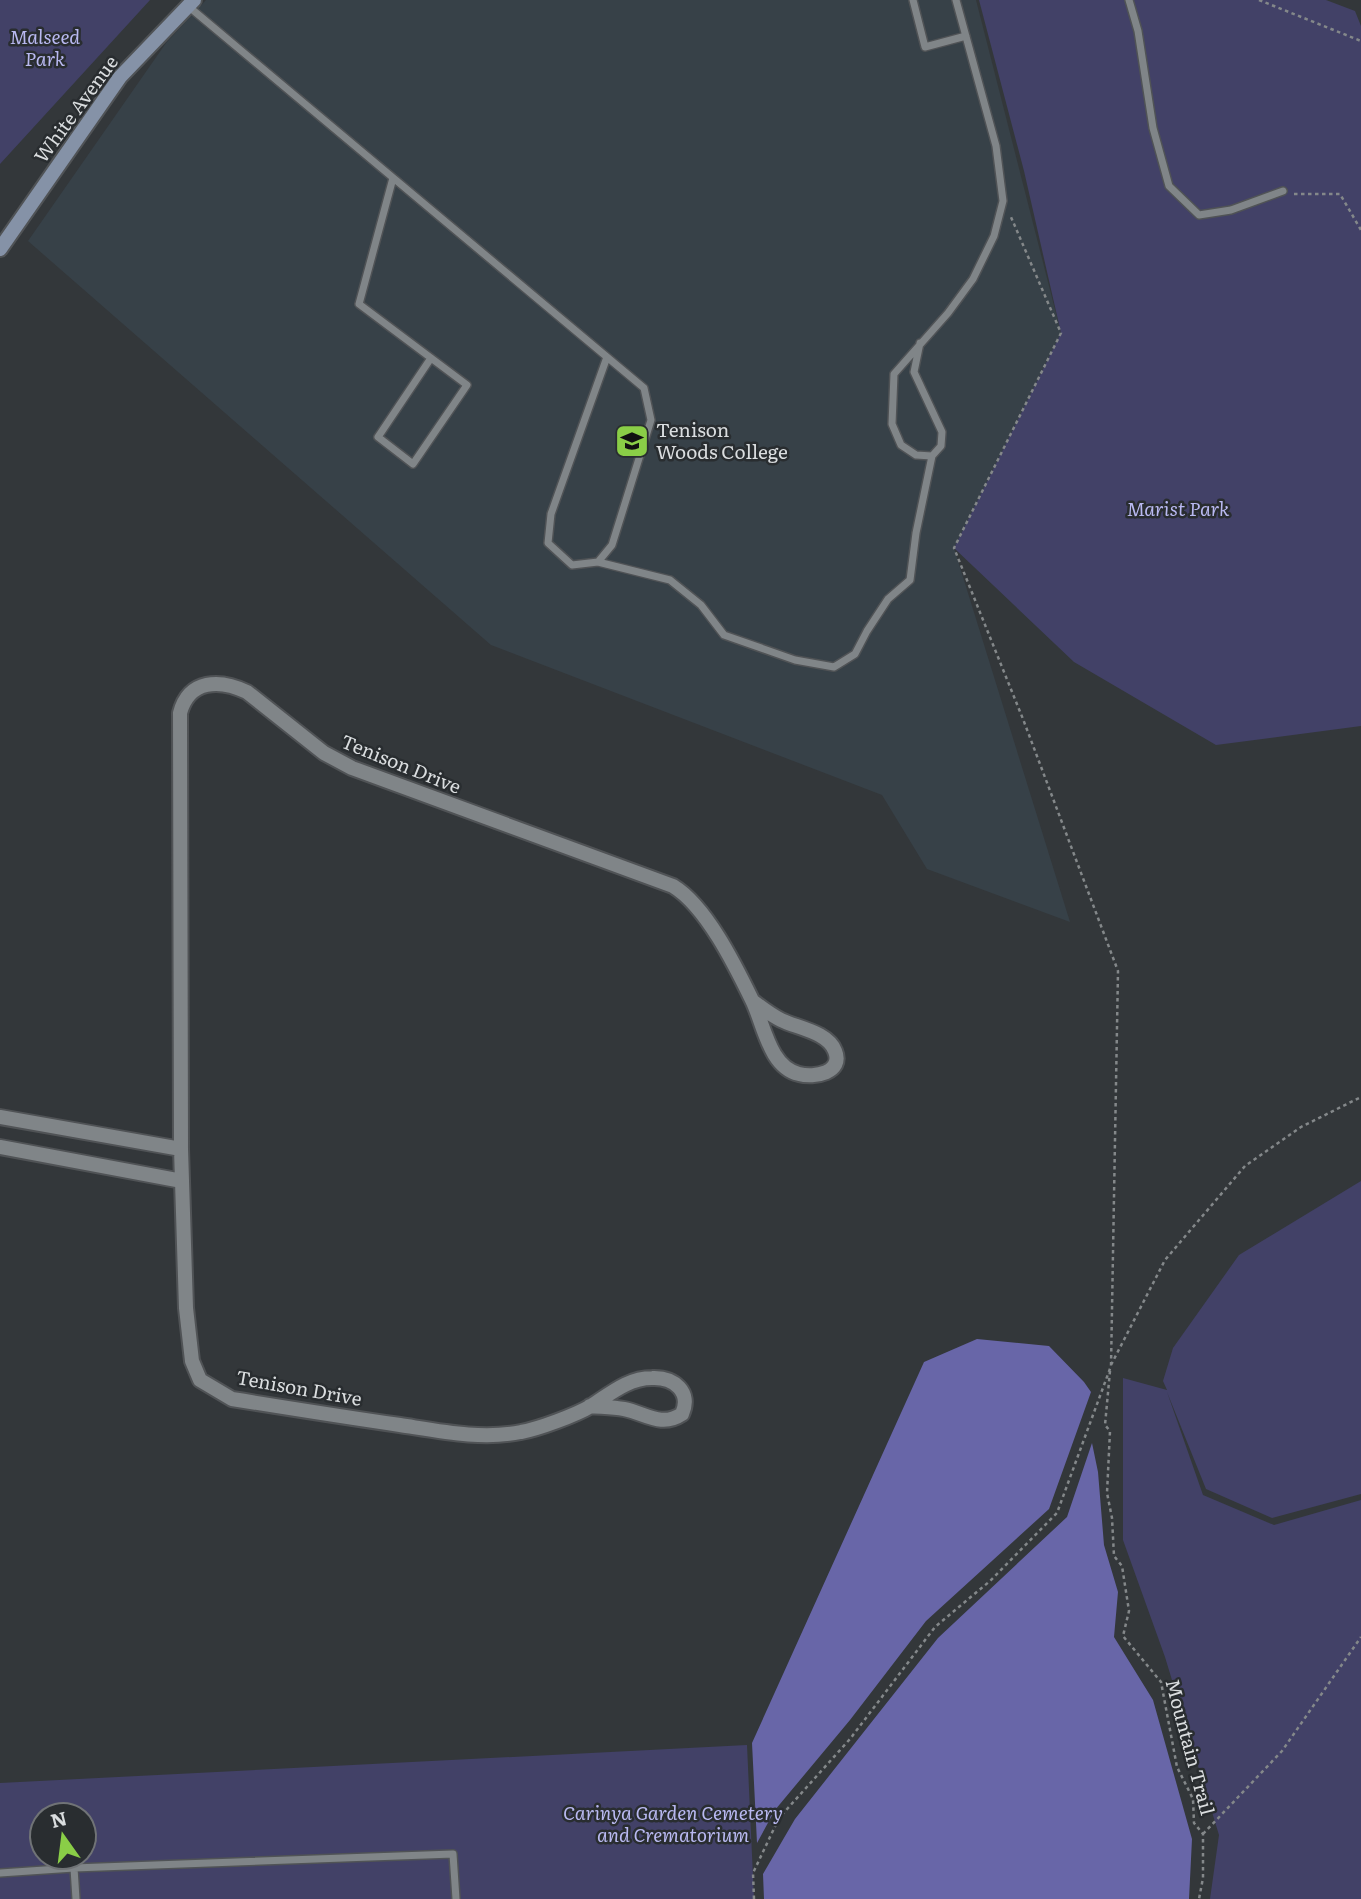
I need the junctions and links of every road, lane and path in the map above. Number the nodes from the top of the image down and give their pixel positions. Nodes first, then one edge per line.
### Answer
1 (913, 0) edge
2 (956, 0) edge
3 (1129, 0) edge
4 (1259, 0) edge
5 (191, 3) edge
6 (966, 36) junction
7 (1361, 41) edge
8 (393, 178) junction
9 (1283, 191) joint
10 (1003, 201) junction
11 (1361, 230) edge
12 (0, 249) edge
13 (920, 343) junction
14 (607, 357) junction
15 (431, 358) junction
16 (932, 456) junction
17 (598, 562) junction
18 (754, 1002) junction
19 (1361, 1097) edge
20 (0, 1117) edge
21 (0, 1146) edge
22 (181, 1149) junction
23 (182, 1181) junction
24 (1111, 1366) junction
25 (590, 1406) junction
26 (1361, 1637) edge
27 (1203, 1834) junction
28 (98, 1867) edge
29 (30, 1871) edge
30 (74, 1871) edge
31 (0, 1873) edge
32 (76, 1899) edge
33 (456, 1899) edge
34 (754, 1899) edge
35 (1199, 1899) edge

1 - 6 lane
2 - 6 lane
3 - 9 lane
4 - 7 path
5 - 8 lane
5 - 12 main road, White Avenue
6 - 10 lane
8 - 14 lane
8 - 15 lane
9 - 11 path
10 - 13 lane
10 - 24 path
13 - 16 lane
13 - 16 lane
14 - 17 lane
14 - 17 lane
15 - 15 lane
16 - 17 lane
18 - 18 street, Tenison Drive
18 - 22 street, Tenison Drive
19 - 24 path, Mountain Trail
20 - 22 street
21 - 23 street
22 - 23 street, Tenison Drive
23 - 25 street, Tenison Drive
24 - 27 path, Mountain Trail
24 - 34 path
25 - 25 street, Tenison Drive
26 - 27 path
27 - 35 path, Mountain Trail
28 - 33 lane
29 - 31 lane
30 - 32 lane

